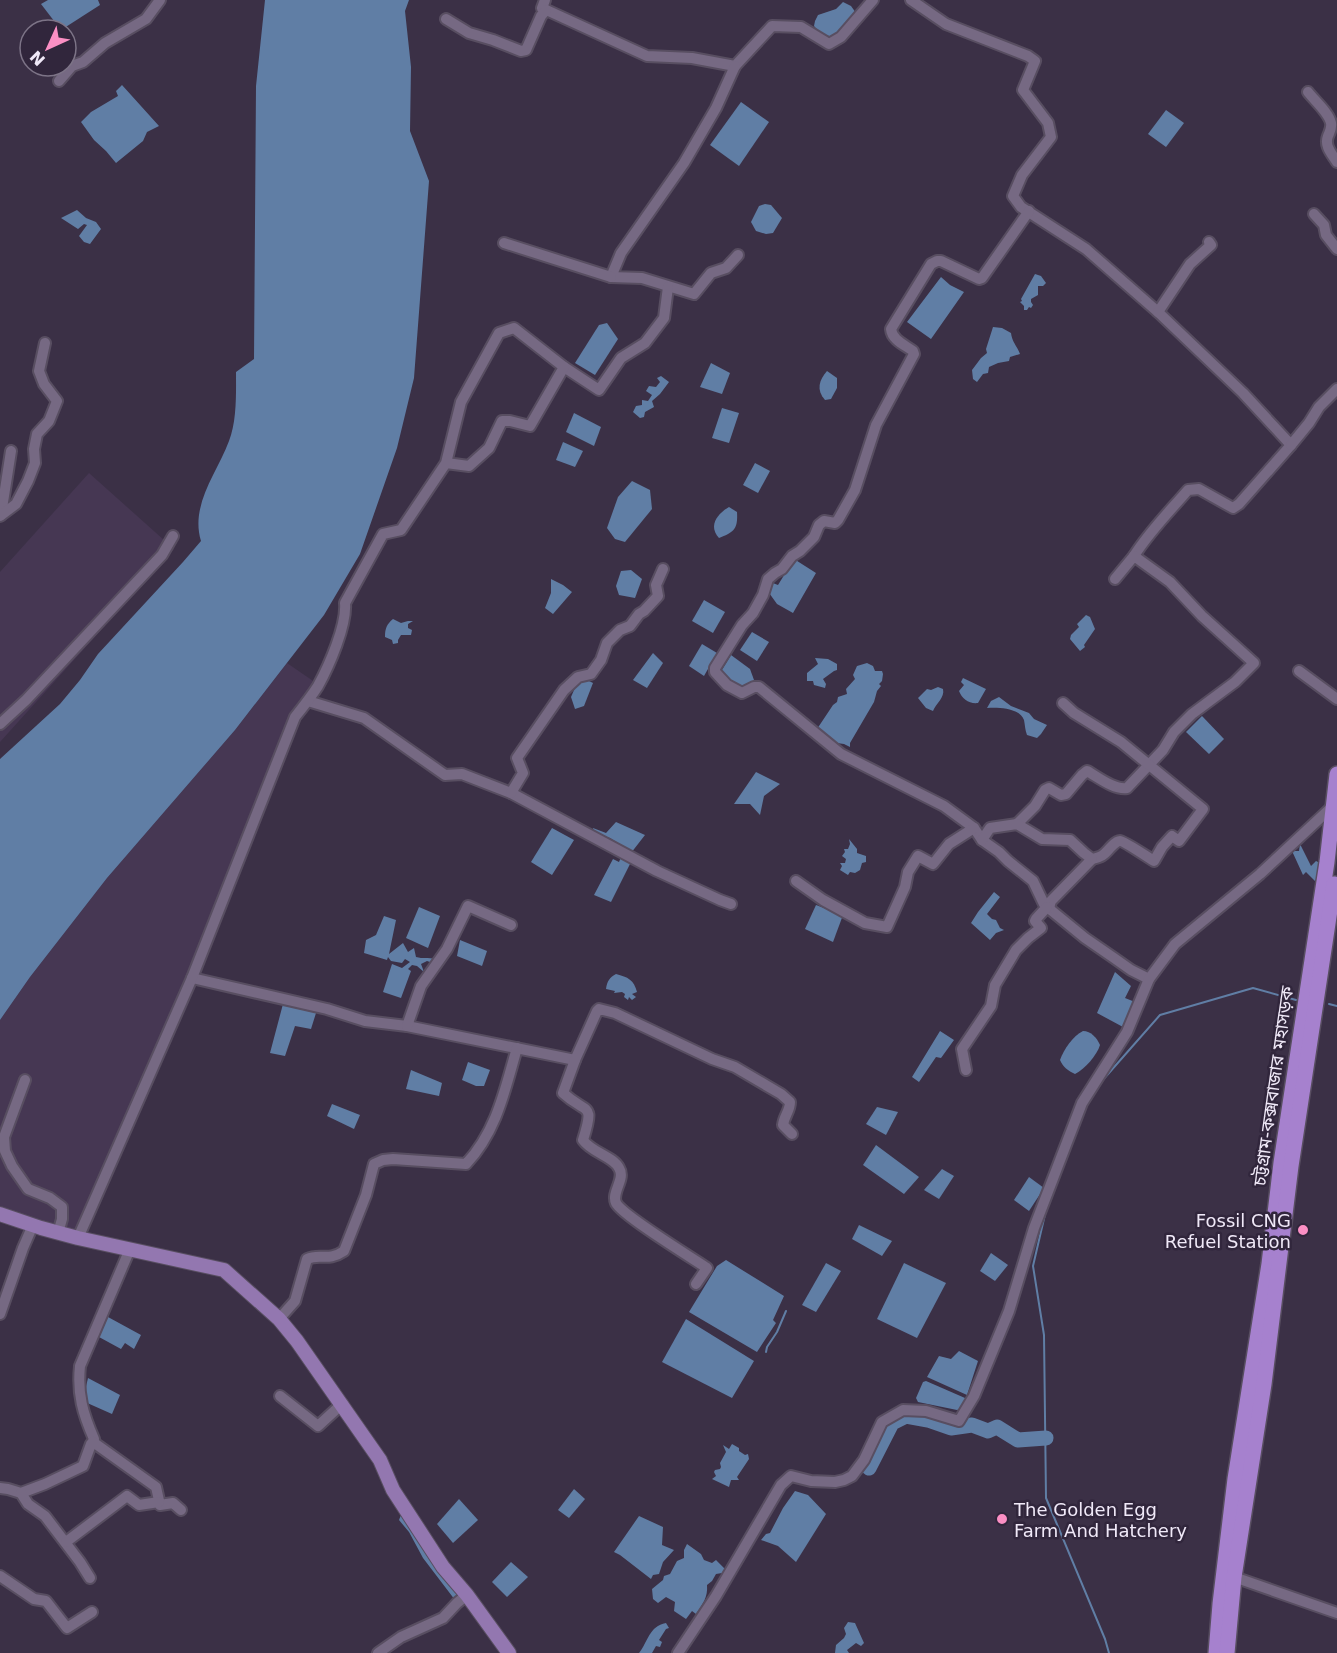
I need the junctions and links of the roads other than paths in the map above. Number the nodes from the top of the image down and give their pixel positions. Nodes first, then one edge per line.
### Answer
1 (160, 0) edge
2 (873, 0) edge
3 (911, 0) edge
4 (545, 5) edge
5 (446, 19) dead end
6 (735, 66) junction
7 (59, 81) dead end
8 (1308, 92) dead end
9 (1337, 162) edge
10 (1029, 211) junction
11 (1314, 214) dead end
12 (1209, 242) dead end
13 (504, 243) dead end
14 (1337, 249) edge
15 (738, 255) dead end
16 (611, 277) junction
17 (668, 287) junction
18 (1158, 312) junction
19 (45, 343) dead end
20 (564, 367) junction
21 (1337, 389) edge
22 (1291, 445) junction
23 (11, 451) dead end
24 (446, 463) junction
25 (0, 515) edge
26 (173, 536) dead end
27 (1134, 556) junction
28 (663, 569) dead end
29 (1115, 579) dead end
30 (1299, 672) dead end
31 (1337, 699) edge
32 (308, 701) junction
33 (1063, 704) dead end
34 (0, 724) edge
35 (1148, 765) junction
36 (1337, 774) edge
37 (511, 793) junction
38 (1333, 806) junction
39 (1017, 824) junction
40 (974, 828) junction
41 (982, 840) junction
42 (1092, 859) junction
43 (1337, 863) edge
44 (796, 881) dead end
45 (731, 904) dead end
46 (1048, 908) junction
47 (511, 925) dead end
48 (192, 978) junction
49 (1149, 979) junction
50 (407, 1026) junction
51 (517, 1048) junction
52 (574, 1060) junction
53 (966, 1070) dead end
54 (26, 1080) dead end
55 (792, 1134) dead end
56 (6, 1138) edge
57 (0, 1214) edge
58 (33, 1226) junction
59 (58, 1233) junction
60 (78, 1238) junction
61 (130, 1249) junction
62 (696, 1284) dead end
63 (0, 1314) edge
64 (279, 1319) junction
65 (279, 1396) dead end
66 (342, 1404) junction
67 (93, 1442) junction
68 (0, 1488) edge
69 (21, 1493) junction
70 (159, 1502) junction
71 (180, 1510) dead end
72 (66, 1542) junction
73 (0, 1576) edge
74 (1234, 1577) junction
75 (90, 1578) dead end
76 (468, 1596) junction
77 (92, 1612) dead end
78 (1337, 1613) edge
79 (378, 1653) edge
80 (509, 1653) edge
81 (678, 1653) edge
82 (1216, 1653) edge
83 (1227, 1653) edge

1 - 7 street
2 - 6 street
3 - 10 street
4 - 5 street
4 - 6 street
6 - 16 street
8 - 9 street
10 - 18 street
10 - 40 street
11 - 14 street
12 - 18 street
13 - 16 street
15 - 17 street
16 - 17 street
17 - 20 street
18 - 22 street
19 - 25 street
20 - 24 street
20 - 24 street
21 - 22 street
22 - 27 street
23 - 25 street
24 - 32 street
26 - 34 street
27 - 29 street
27 - 35 street
28 - 37 street
30 - 31 street
32 - 37 street
32 - 48 street
33 - 35 street
35 - 39 street
35 - 42 street
36 - 38 highway, চট্টগ্রাম-কক্সবাজার মহাসড়ক
37 - 45 street
38 - 49 street
38 - 82 highway, চট্টগ্রাম-কক্সবাজার মহাসড়ক
39 - 41 street
39 - 42 street
40 - 41 street
40 - 44 street
41 - 46 street
42 - 46 street
43 - 74 highway, চট্টগ্রাম-কক্সবাজার মহাসড়ক
46 - 49 street
46 - 53 street
47 - 50 street
48 - 50 street
48 - 60 street
49 - 81 street
50 - 51 street
51 - 52 street
51 - 64 street
52 - 55 street
52 - 62 street
54 - 56 street
56 - 59 street
57 - 58 main road
58 - 59 main road
58 - 63 street
59 - 60 main road
60 - 61 main road
61 - 64 main road
61 - 67 street
64 - 66 main road
65 - 66 street
66 - 76 main road
67 - 69 street
67 - 70 street
68 - 69 street
69 - 72 street
70 - 71 street
70 - 72 street
72 - 75 street
73 - 77 street
74 - 78 street
74 - 83 highway, চট্টগ্রাম-কক্সবাজার মহাসড়ক
76 - 79 street
76 - 80 main road

